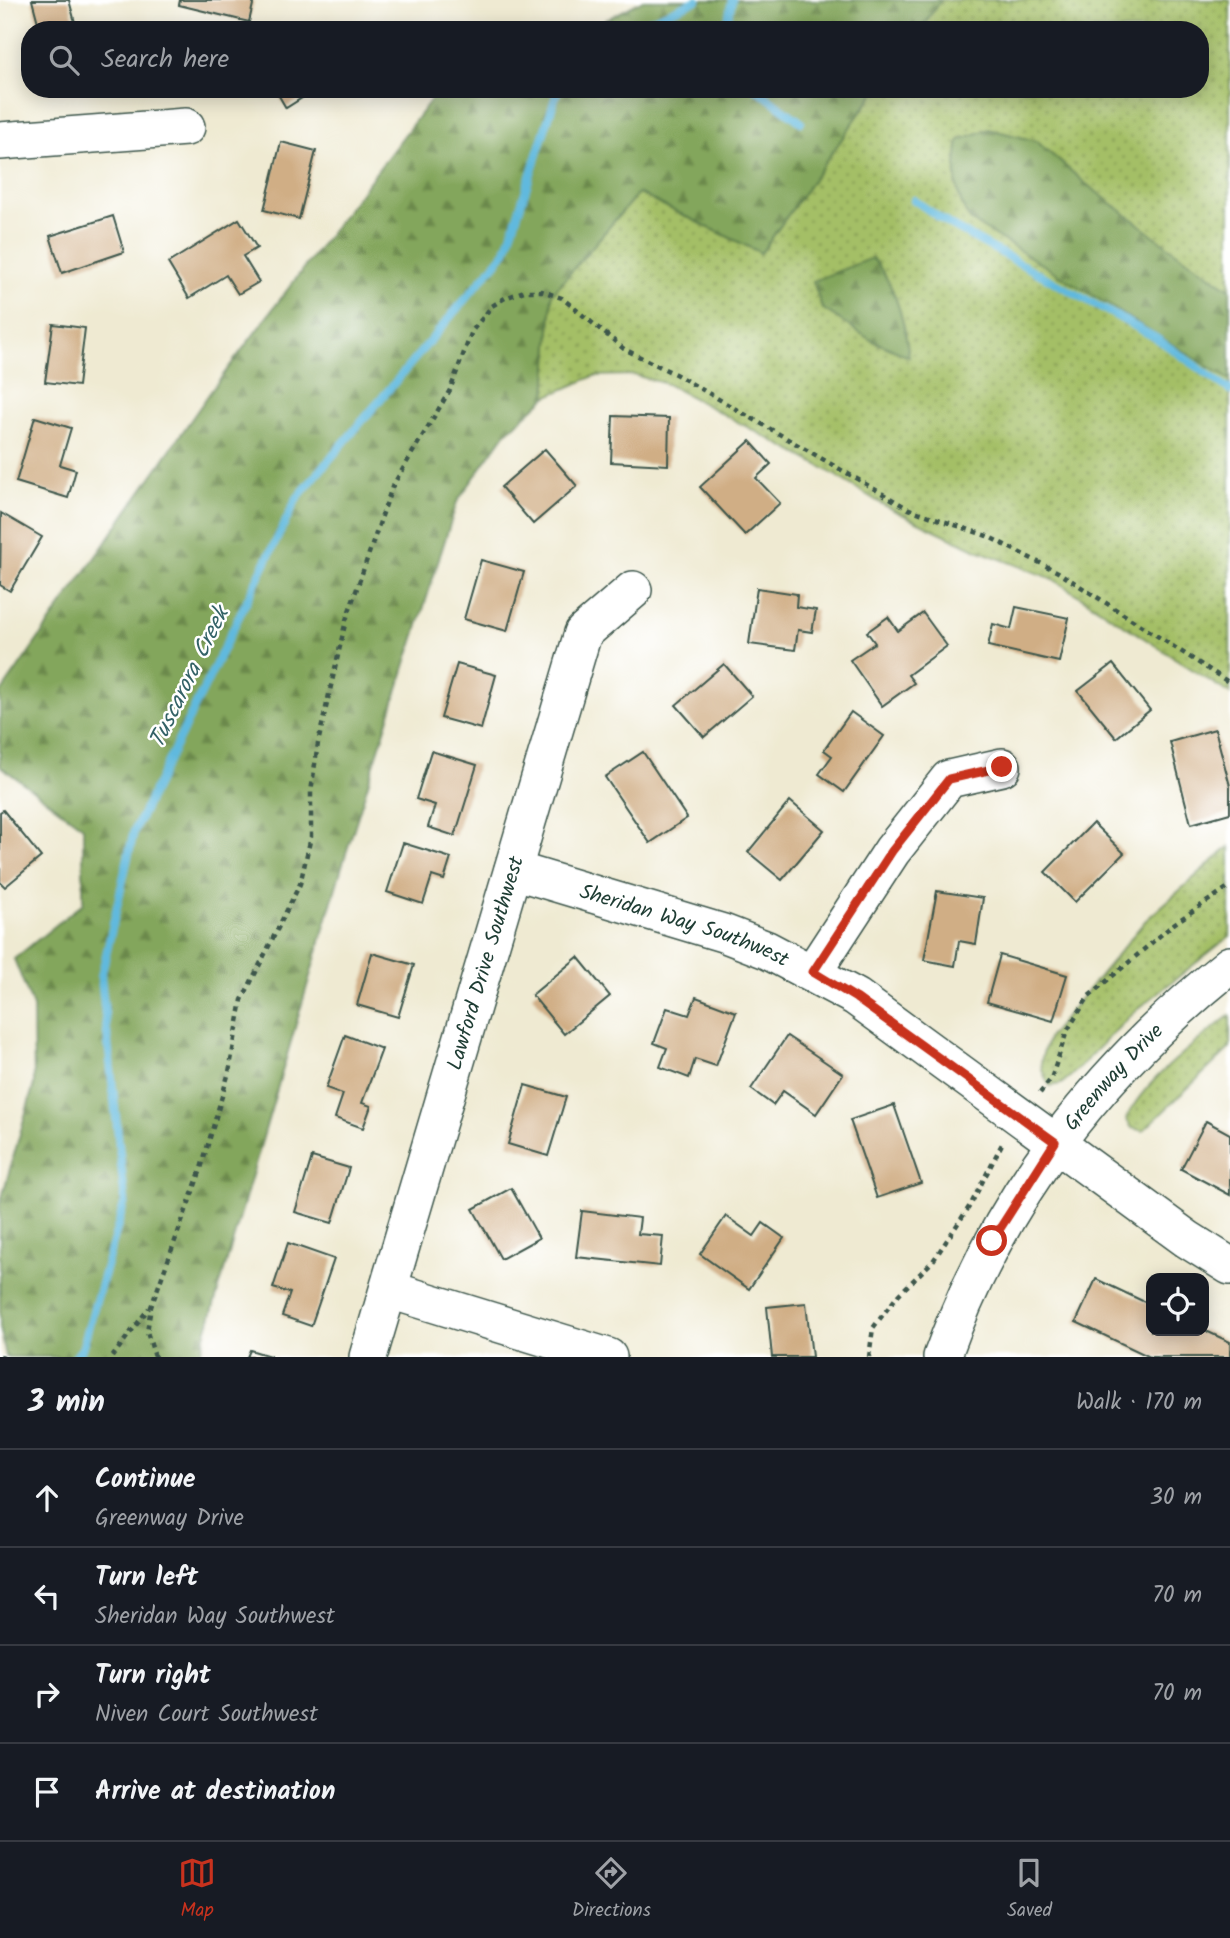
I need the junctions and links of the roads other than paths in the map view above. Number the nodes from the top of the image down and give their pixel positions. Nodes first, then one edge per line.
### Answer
1 (186, 127) dead end
2 (0, 141) edge
3 (633, 590) dead end
4 (1002, 767) dead end
5 (513, 870) junction
6 (1230, 965) edge
7 (813, 972) junction
8 (1055, 1142) junction
9 (1230, 1266) edge
10 (390, 1290) junction
11 (368, 1357) edge
12 (608, 1357) edge
13 (942, 1357) edge

1 - 2 street
3 - 5 street, Lawford Drive Southwest
4 - 7 street
5 - 7 street, Sheridan Way Southwest
5 - 10 street, Lawford Drive Southwest
6 - 8 street, Greenway Drive
7 - 8 street, Sheridan Way Southwest
8 - 9 street, Sheridan Way Southwest
8 - 13 street, Greenway Drive
10 - 11 street, Lawford Drive Southwest
10 - 12 street

